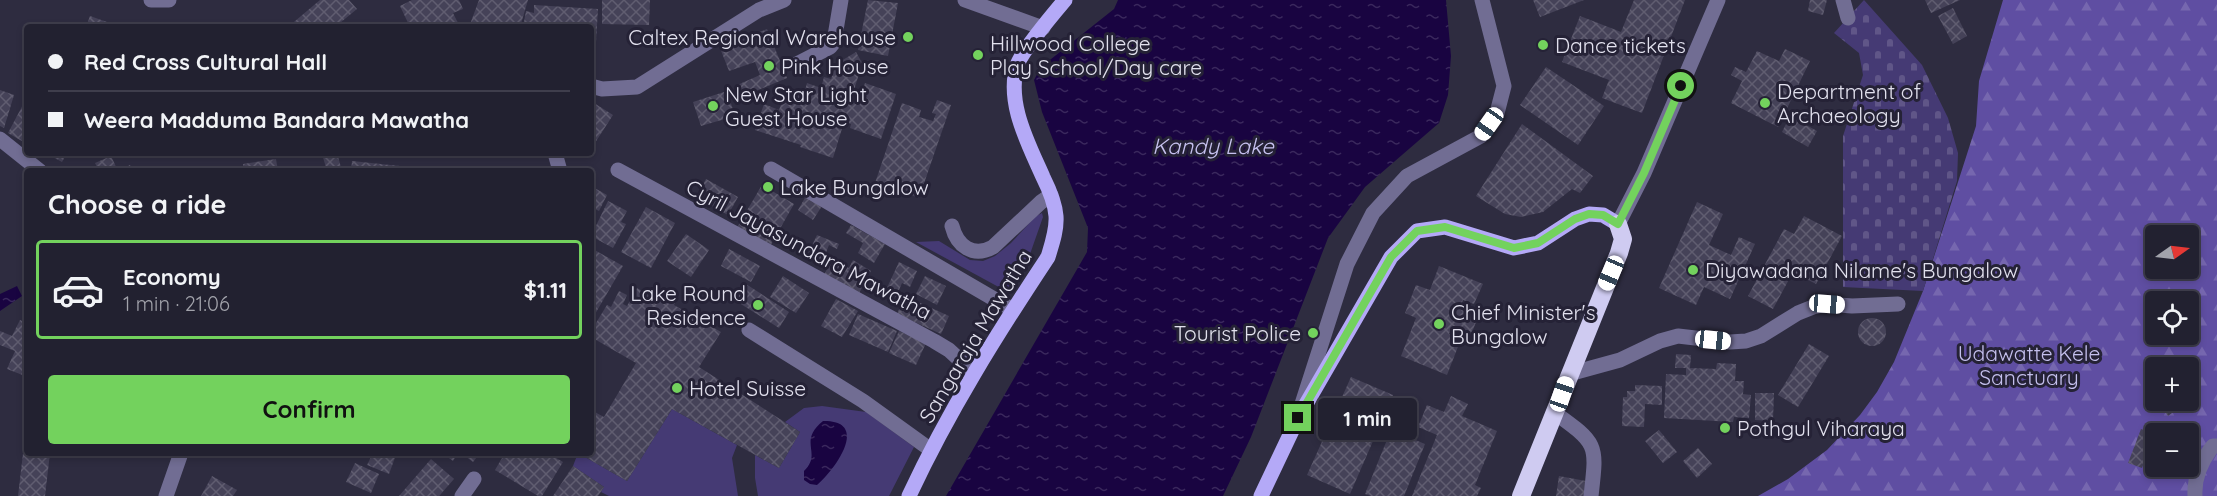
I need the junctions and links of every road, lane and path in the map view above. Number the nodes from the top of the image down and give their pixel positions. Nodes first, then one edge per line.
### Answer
1 (151, 0) edge
2 (169, 0) edge
3 (784, 0) edge
4 (841, 0) edge
5 (965, 0) edge
6 (1065, 0) edge
7 (1482, 0) edge
8 (1718, 0) edge
9 (1844, 0) edge
10 (763, 5) edge
11 (1848, 18) dead end
12 (1043, 28) junction
13 (797, 64) dead end
14 (594, 87) edge
15 (0, 139) edge
16 (36, 168) edge
17 (771, 169) dead end
18 (618, 170) dead end
19 (1051, 195) junction
20 (1618, 224) junction
21 (952, 226) dead end
22 (1898, 304) dead end
23 (1013, 310) junction
24 (749, 330) dead end
25 (974, 373) junction
26 (1569, 374) junction
27 (1556, 413) junction
28 (1298, 418) junction
29 (2217, 446) edge
30 (931, 450) junction
31 (180, 456) edge
32 (474, 479) dead end
33 (166, 496) edge
34 (462, 496) edge
35 (909, 496) edge
36 (1261, 496) edge
37 (1521, 496) edge
38 (1591, 496) edge
39 (2195, 496) edge

1 - 2 street
3 - 10 street
4 - 13 street
5 - 12 street
6 - 12 main road, Sangaraja Mawatha
7 - 28 street
8 - 20 street
9 - 11 street
10 - 14 street
12 - 19 main road, Sangaraja Mawatha
15 - 16 street
17 - 23 street
18 - 25 street, Cyril Jayasundara Mawatha
19 - 21 street
19 - 23 main road, Sangaraja Mawatha
20 - 26 highway
20 - 28 main road
22 - 26 street
23 - 25 main road, Sangaraja Mawatha
24 - 30 street
25 - 30 main road, Sangaraja Mawatha
26 - 27 highway
27 - 37 highway
27 - 38 street
28 - 36 main road
29 - 39 street
30 - 35 main road, Sangaraja Mawatha
31 - 33 street
32 - 34 street

